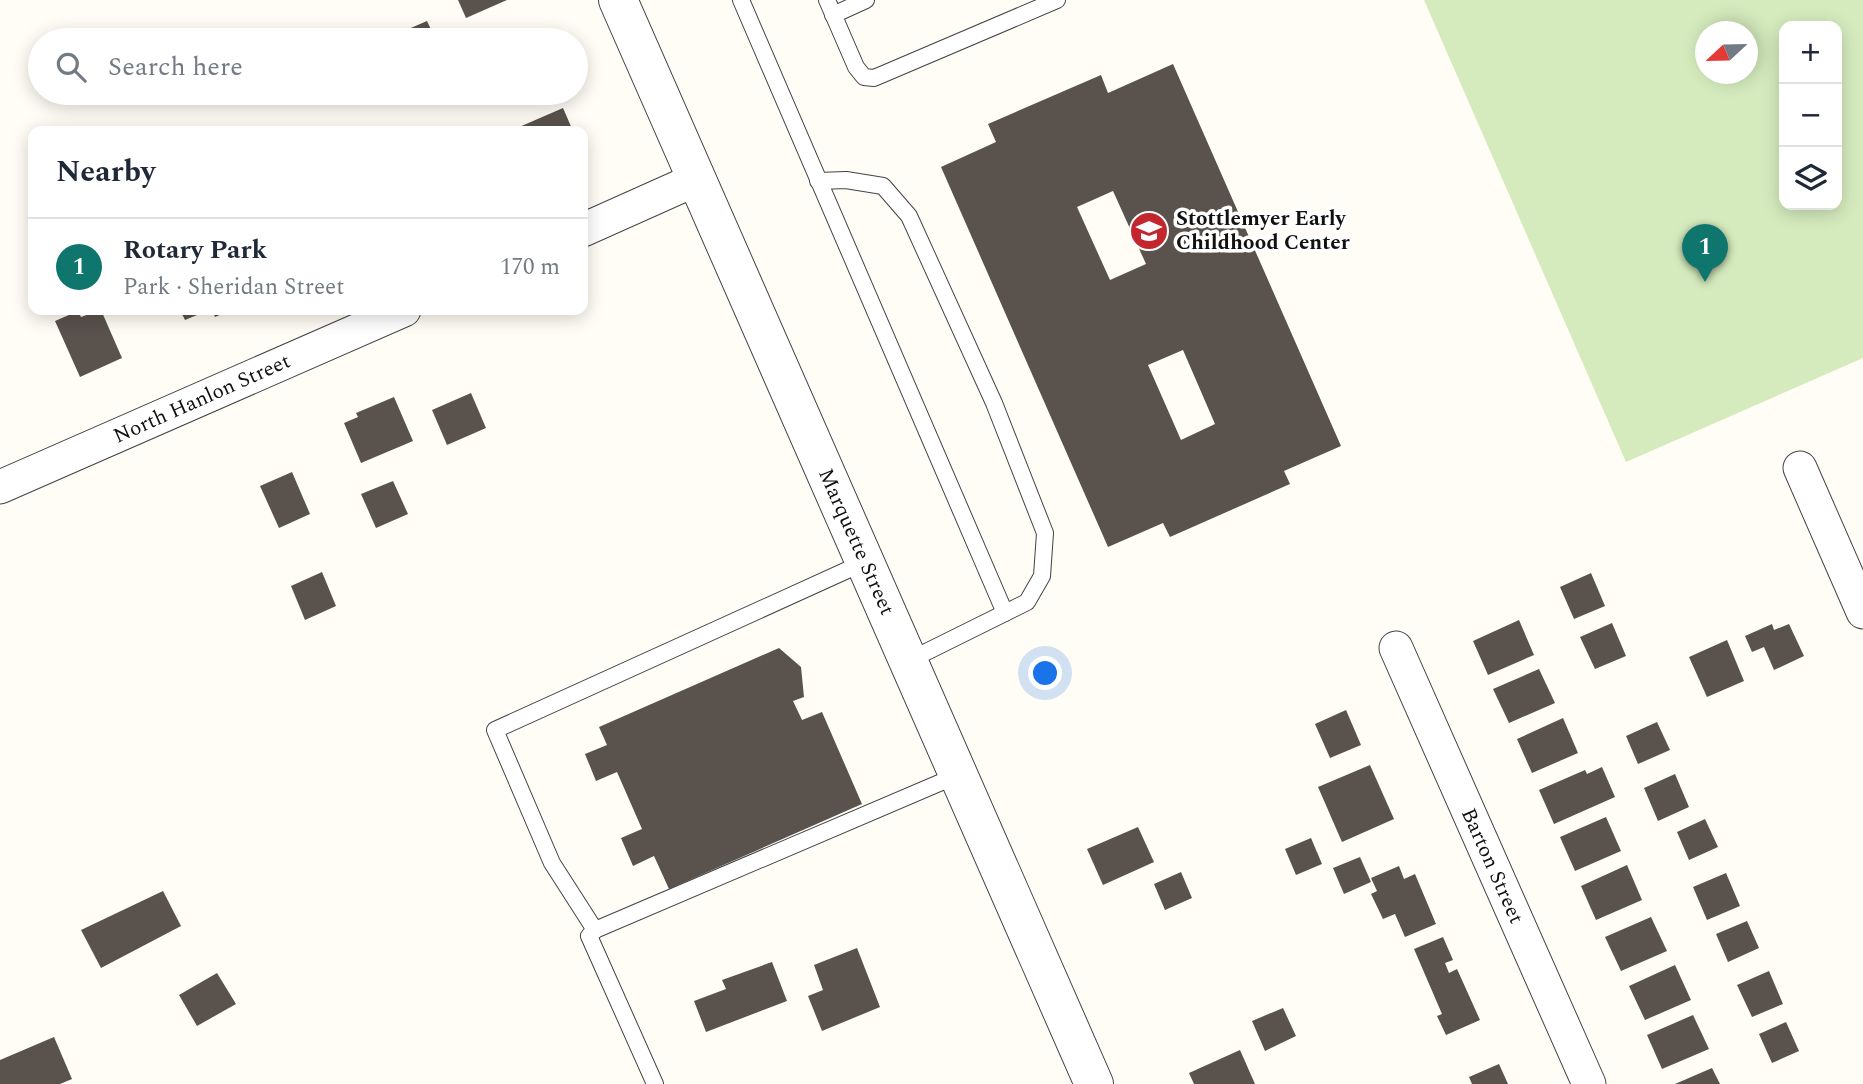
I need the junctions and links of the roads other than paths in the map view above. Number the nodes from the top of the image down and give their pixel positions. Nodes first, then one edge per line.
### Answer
1 (618, 0) edge
2 (741, 0) edge
3 (866, 0) edge
4 (1057, 0) edge
5 (830, 7) edge
6 (696, 179) junction
7 (818, 181) junction
8 (588, 228) edge
9 (393, 315) edge
10 (1800, 468) dead end
11 (0, 487) edge
12 (864, 562) junction
13 (1863, 612) edge
14 (1005, 613) junction
15 (1396, 648) dead end
16 (908, 661) junction
17 (958, 775) junction
18 (595, 930) junction
19 (655, 1084) edge
20 (1094, 1084) edge
21 (1588, 1084) edge

1 - 6 street, Marquette Street
2 - 7 lane
3 - 5 lane
4 - 5 lane
6 - 8 street
6 - 12 street, Marquette Street
7 - 14 lane
7 - 14 lane
9 - 11 street, North Hanlon Street
10 - 13 street
12 - 16 street, Marquette Street
12 - 18 lane
14 - 16 lane
15 - 21 street, Barton Street
16 - 17 street, Marquette Street
17 - 18 lane
17 - 20 street, Marquette Street
18 - 19 lane

